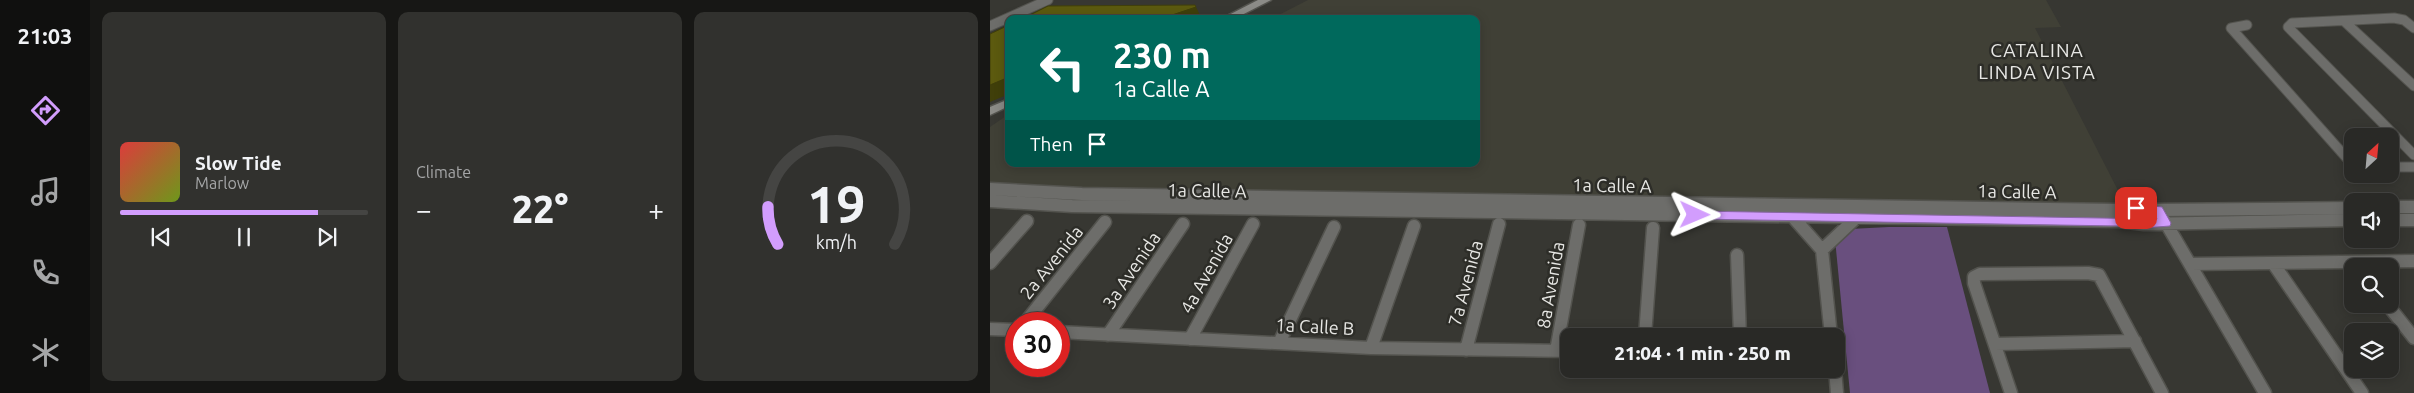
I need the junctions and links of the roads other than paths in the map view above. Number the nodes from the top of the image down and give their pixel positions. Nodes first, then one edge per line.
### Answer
1 (1048, 0) edge
2 (1266, 0) edge
3 (1015, 15) edge
4 (1234, 15) edge
5 (1005, 19) edge
6 (2345, 22) junction
7 (2247, 25) dead end
8 (990, 26) edge
9 (2414, 28) edge
10 (2414, 86) edge
11 (1005, 104) edge
12 (990, 111) edge
13 (2344, 155) edge
14 (2414, 155) edge
15 (2414, 166) edge
16 (2399, 167) edge
17 (990, 189) edge
18 (1082, 194) junction
19 (990, 202) edge
20 (1072, 206) junction
21 (2399, 207) edge
22 (2414, 207) edge
23 (2037, 208) junction
24 (2344, 208) edge
25 (2158, 210) junction
26 (1792, 216) junction
27 (1857, 217) junction
28 (2041, 220) junction
29 (2344, 220) edge
30 (2399, 220) edge
31 (2414, 220) edge
32 (1027, 221) dead end
33 (1105, 222) dead end
34 (2166, 223) junction
35 (1183, 224) dead end
36 (1253, 224) dead end
37 (1499, 224) dead end
38 (1579, 225) dead end
39 (1414, 226) dead end
40 (1334, 227) dead end
41 (1653, 228) dead end
42 (1822, 250) junction
43 (1737, 255) dead end
44 (2414, 261) edge
45 (990, 262) edge
46 (2399, 262) edge
47 (2272, 263) junction
48 (2191, 264) junction
49 (2344, 264) edge
50 (1034, 312) edge
51 (2394, 313) edge
52 (1565, 328) edge
53 (1647, 328) edge
54 (1740, 328) edge
55 (1831, 328) edge
56 (990, 329) edge
57 (1005, 330) edge
58 (1070, 333) edge
59 (1108, 335) junction
60 (2414, 338) edge
61 (1190, 339) junction
62 (2135, 341) junction
63 (1279, 343) junction
64 (1995, 344) junction
65 (1371, 348) junction
66 (1466, 350) junction
67 (1560, 351) edge
68 (1836, 378) edge
69 (1837, 393) edge
70 (2011, 393) edge
71 (2162, 393) edge
72 (2265, 393) edge
73 (2362, 393) edge

1 - 3 street
2 - 4 street
5 - 8 street
6 - 9 street
6 - 10 street
6 - 14 street
7 - 13 street
11 - 12 street
15 - 16 street
17 - 18 street, 1a Calle A
18 - 20 street
18 - 23 street, 1a Calle A
19 - 20 street, 1a Calle A
20 - 26 street, 1a Calle A
21 - 22 street
23 - 25 street, 1a Calle A
23 - 28 street
24 - 25 street, 1a Calle A
25 - 34 street
26 - 27 street, 1a Calle A
26 - 42 street
27 - 28 street, 1a Calle A
27 - 42 street
28 - 34 street, 1a Calle A
29 - 34 street, 1a Calle A
30 - 31 street
32 - 45 street
33 - 50 street, 2a Avenida
34 - 48 street
35 - 59 street, 3a Avenida
36 - 61 street, 4a Avenida
37 - 66 street, 7a Avenida
38 - 52 street, 8a Avenida
39 - 65 street
40 - 63 street
41 - 53 street
42 - 55 street
43 - 54 street
44 - 46 street
47 - 48 street
47 - 49 street
47 - 73 street
48 - 72 street
51 - 60 street
56 - 57 street
58 - 59 street, 1a Calle B
59 - 61 street, 1a Calle B
61 - 63 street, 1a Calle B
62 - 64 street
62 - 64 street
62 - 71 street
63 - 65 street, 1a Calle B
64 - 70 street
65 - 66 street, 1a Calle B
66 - 67 street, 1a Calle B
68 - 69 street

